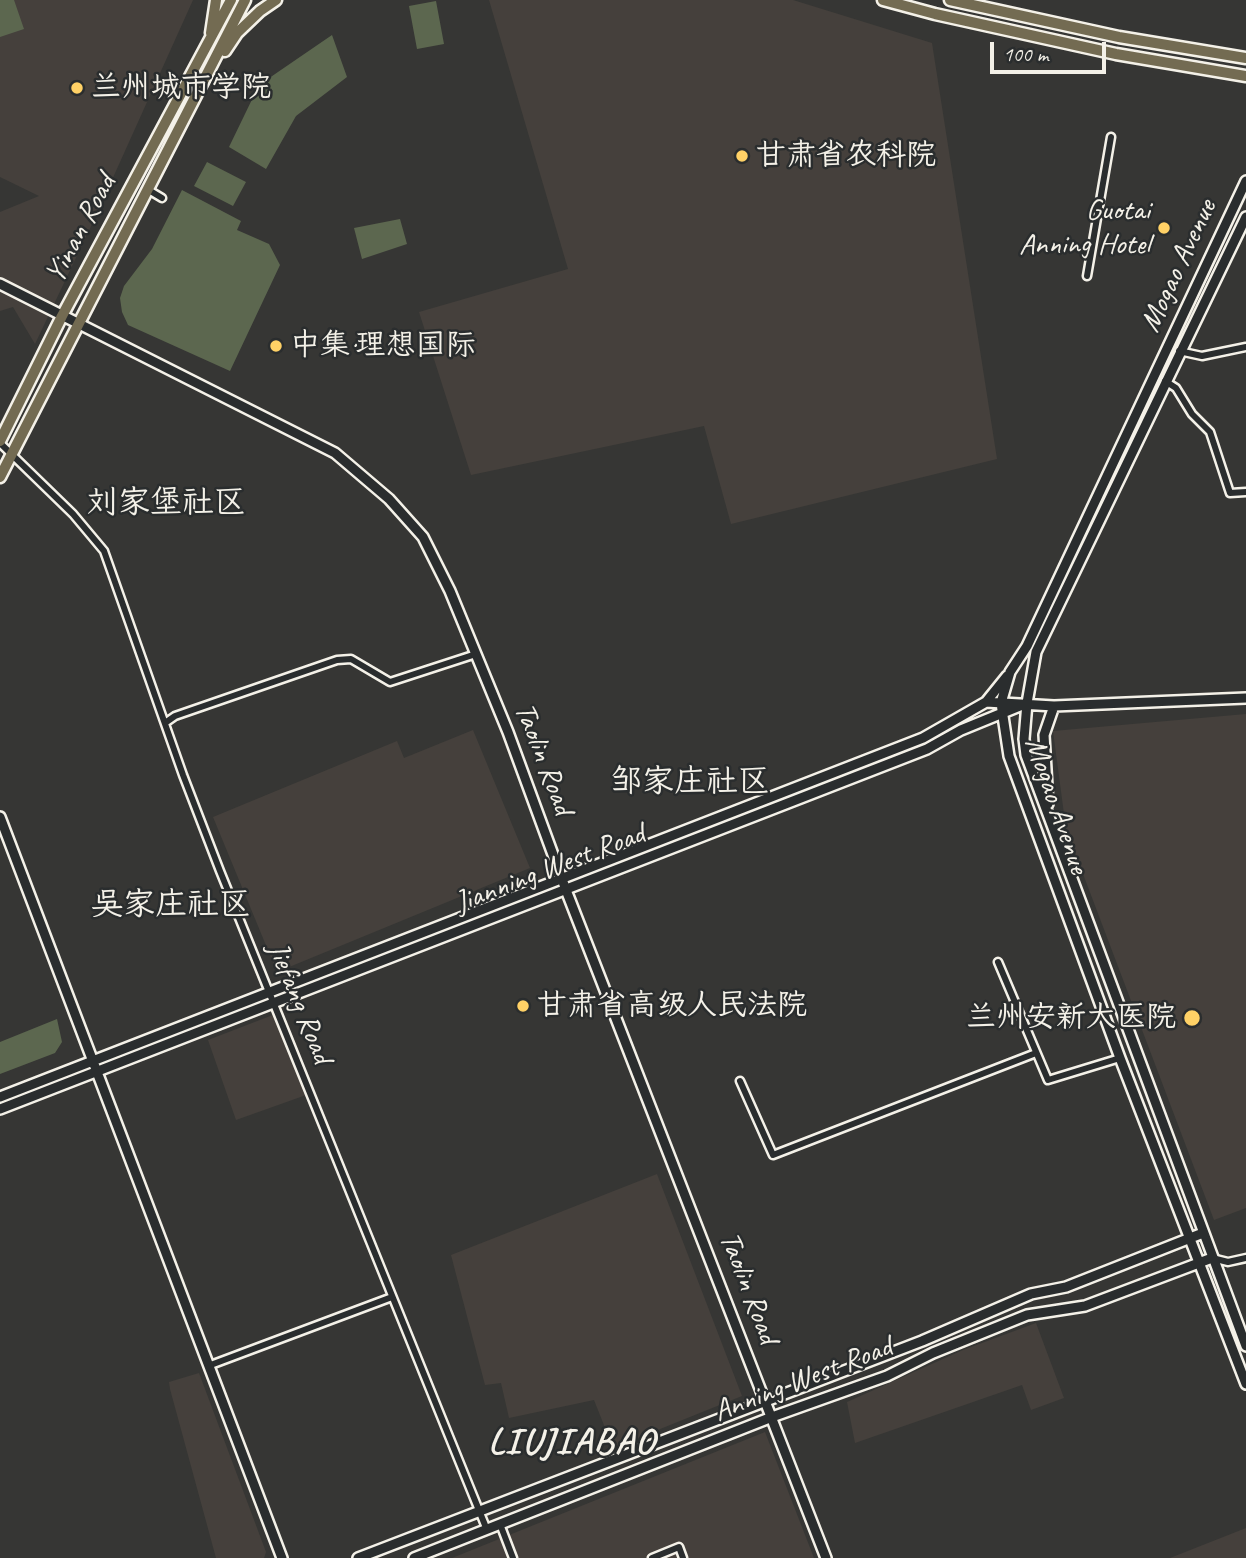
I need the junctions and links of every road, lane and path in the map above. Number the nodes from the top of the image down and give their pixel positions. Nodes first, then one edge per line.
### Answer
1 (216, 0) edge
2 (231, 0) edge
3 (245, 0) edge
4 (276, 0) edge
5 (883, 0) edge
6 (950, 0) edge
7 (209, 44) junction
8 (1246, 58) edge
9 (1246, 76) edge
10 (204, 80) junction
11 (1111, 137) dead end
12 (1246, 181) edge
13 (147, 189) junction
14 (162, 198) dead end
15 (1246, 216) edge
16 (1087, 276) dead end
17 (0, 284) edge
18 (62, 316) junction
19 (77, 324) junction
20 (1246, 347) edge
21 (1179, 351) junction
22 (1166, 381) junction
23 (0, 442) edge
24 (12, 454) junction
25 (0, 477) edge
26 (1246, 492) edge
27 (476, 654) junction
28 (1010, 672) junction
29 (1246, 698) edge
30 (986, 702) junction
31 (1027, 703) junction
32 (1054, 706) junction
33 (1002, 708) junction
34 (165, 723) junction
35 (1048, 813) junction
36 (0, 817) edge
37 (563, 880) junction
38 (566, 890) junction
39 (998, 962) dead end
40 (272, 998) junction
41 (1036, 1053) junction
42 (1120, 1058) junction
43 (95, 1067) junction
44 (740, 1081) dead end
45 (0, 1097) edge
46 (0, 1109) edge
47 (1203, 1233) junction
48 (1189, 1239) junction
49 (1212, 1258) junction
50 (1246, 1258) edge
51 (1198, 1262) junction
52 (392, 1297) junction
53 (1246, 1346) edge
54 (208, 1366) junction
55 (1246, 1384) edge
56 (765, 1400) junction
57 (772, 1417) junction
58 (479, 1511) junction
59 (500, 1524) junction
60 (487, 1530) junction
61 (282, 1558) edge
62 (358, 1558) edge
63 (414, 1558) edge
64 (513, 1558) edge
65 (652, 1558) edge
66 (683, 1558) edge
67 (826, 1558) edge

1 - 7 main road
2 - 7 main road, Yinan Road
3 - 10 main road
4 - 10 main road
5 - 9 main road
6 - 8 main road
7 - 18 main road, Yinan Road
10 - 13 main road, Yinan Road
11 - 16 street
12 - 28 main road, Mogao Avenue
13 - 14 street
13 - 19 main road, Yinan Road
15 - 21 main road, Mogao Avenue
17 - 18 main road, Taolin Road
18 - 19 main road, Taolin Road
18 - 23 main road, Yinan Road
19 - 24 main road, Yinan Road
19 - 27 main road, Taolin Road
20 - 21 street
21 - 22 main road, Mogao Avenue
22 - 26 street
22 - 31 main road, Mogao Avenue
23 - 24 street, Jiefang Road
24 - 25 main road, Yinan Road
24 - 34 street, Jiefang Road
27 - 34 street
27 - 37 main road, Taolin Road
28 - 30 main road, Jianning West Road
28 - 33 main road, Mogao Avenue
29 - 32 main road
30 - 33 main road
30 - 37 main road, Jianning West Road
31 - 32 main road
31 - 33 main road
31 - 35 main road, Mogao Avenue
32 - 35 main road
33 - 38 main road, Jianning West Road
33 - 42 main road, Mogao Avenue
34 - 40 street, Jiefang Road
35 - 47 main road, Mogao Avenue
36 - 43 main road
37 - 38 main road, Taolin Road
37 - 40 main road, Jianning West Road
38 - 40 main road, Jianning West Road
38 - 56 main road, Taolin Road
39 - 41 street
40 - 43 main road, Jianning West Road
40 - 52 street, Jiefang Road
41 - 42 street
41 - 44 street
42 - 48 main road, Mogao Avenue
43 - 45 main road, Jianning West Road
43 - 46 main road, Jianning West Road
43 - 54 main road
47 - 48 main road, Anning West Road
47 - 49 main road, Mogao Avenue
48 - 51 main road, Mogao Avenue
48 - 56 main road, Anning West Road
49 - 50 street
49 - 51 main road, Anning West Road
49 - 53 main road, Mogao Avenue
51 - 55 main road, Mogao Avenue
51 - 57 main road, Anning West Road
52 - 54 street
52 - 58 street, Jiefang Road
54 - 61 main road
56 - 57 main road, Taolin Road
56 - 58 main road, Anning West Road
57 - 59 main road, Anning West Road
57 - 67 main road, Taolin Road
58 - 60 street, Jiefang Road
58 - 62 main road, Anning West Road
59 - 60 main road, Anning West Road
59 - 64 street
60 - 63 main road, Anning West Road
65 - 66 street

